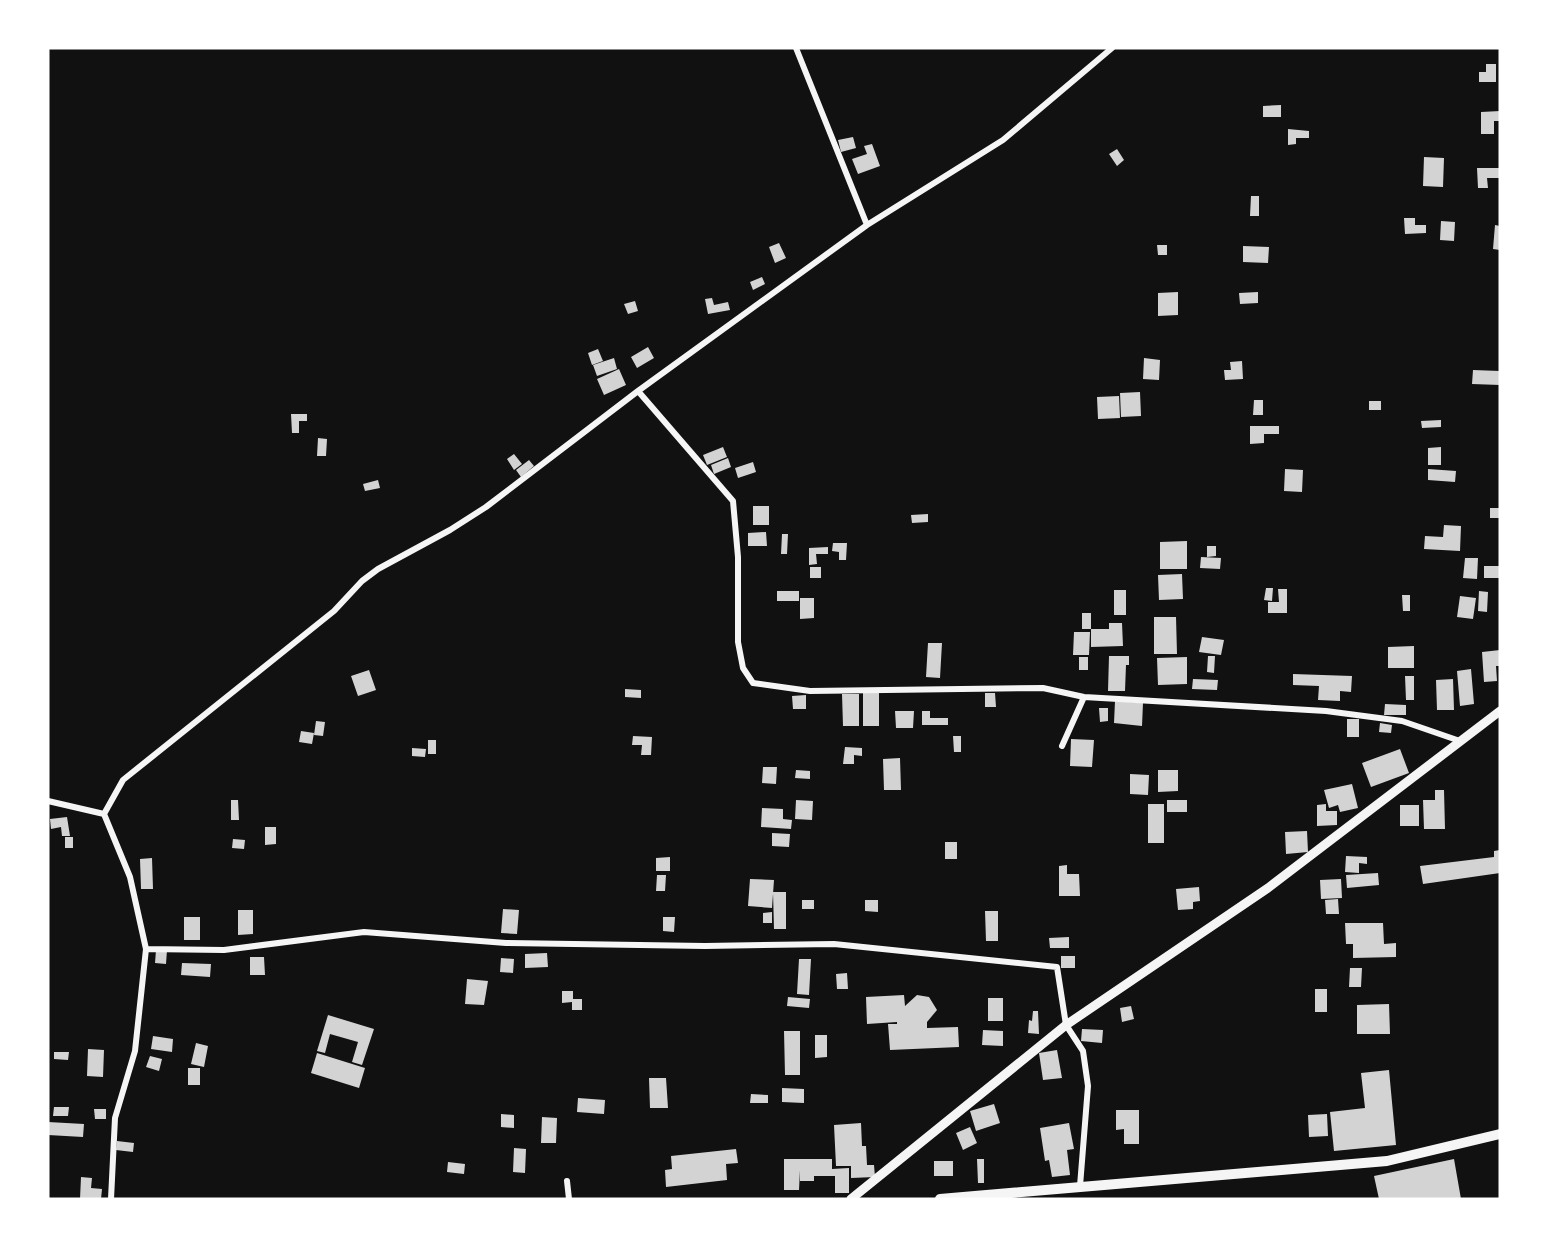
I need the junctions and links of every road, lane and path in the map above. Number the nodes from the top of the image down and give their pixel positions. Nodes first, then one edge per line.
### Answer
1 (796, 48) edge
2 (1112, 48) edge
3 (867, 225) junction
4 (638, 391) junction
5 (1084, 697) junction
6 (1500, 711) edge
7 (1460, 741) junction
8 (1062, 746) dead end
9 (48, 801) edge
10 (104, 814) junction
11 (146, 949) junction
12 (1066, 1024) junction
13 (1500, 1134) edge
14 (567, 1181) dead end
15 (1080, 1186) junction
16 (111, 1199) edge
17 (569, 1199) edge
18 (852, 1199) edge
19 (940, 1199) edge

1 - 3 street
2 - 3 street
3 - 4 street
4 - 5 street
4 - 10 street
5 - 7 street
5 - 8 street
6 - 7 main road
7 - 12 main road
9 - 10 street
10 - 11 street
11 - 12 street
11 - 16 street
12 - 15 street
12 - 18 main road
13 - 15 highway
14 - 17 street
15 - 19 highway

